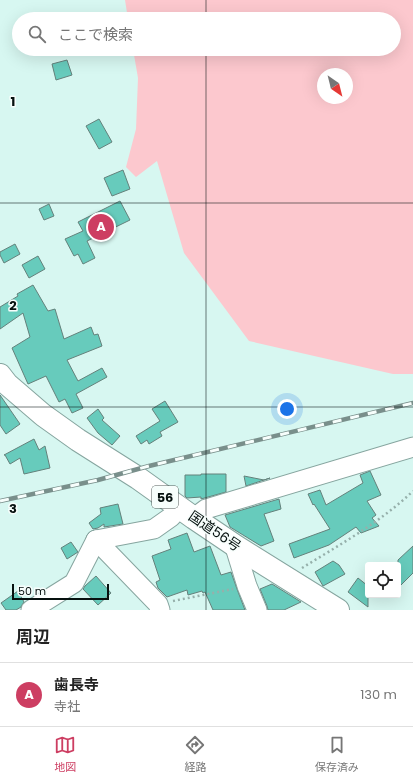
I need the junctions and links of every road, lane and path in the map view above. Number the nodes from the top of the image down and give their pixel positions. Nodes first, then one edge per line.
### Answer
1 (0, 375) edge
2 (413, 447) edge
3 (413, 491) edge
4 (187, 513) junction
5 (96, 540) junction
6 (234, 544) junction
7 (286, 578) junction
8 (247, 586) junction
9 (159, 607) edge
10 (31, 610) edge
11 (257, 610) edge
12 (338, 610) edge

1 - 4 highway, 国道56号 / 56
2 - 4 street
3 - 7 path
4 - 5 street
4 - 6 highway, 国道56号 / 56
5 - 9 street
5 - 10 street
6 - 7 highway, 国道56号 / 56
6 - 8 street
7 - 12 highway, 国道56号 / 56
8 - 9 path
8 - 11 street

